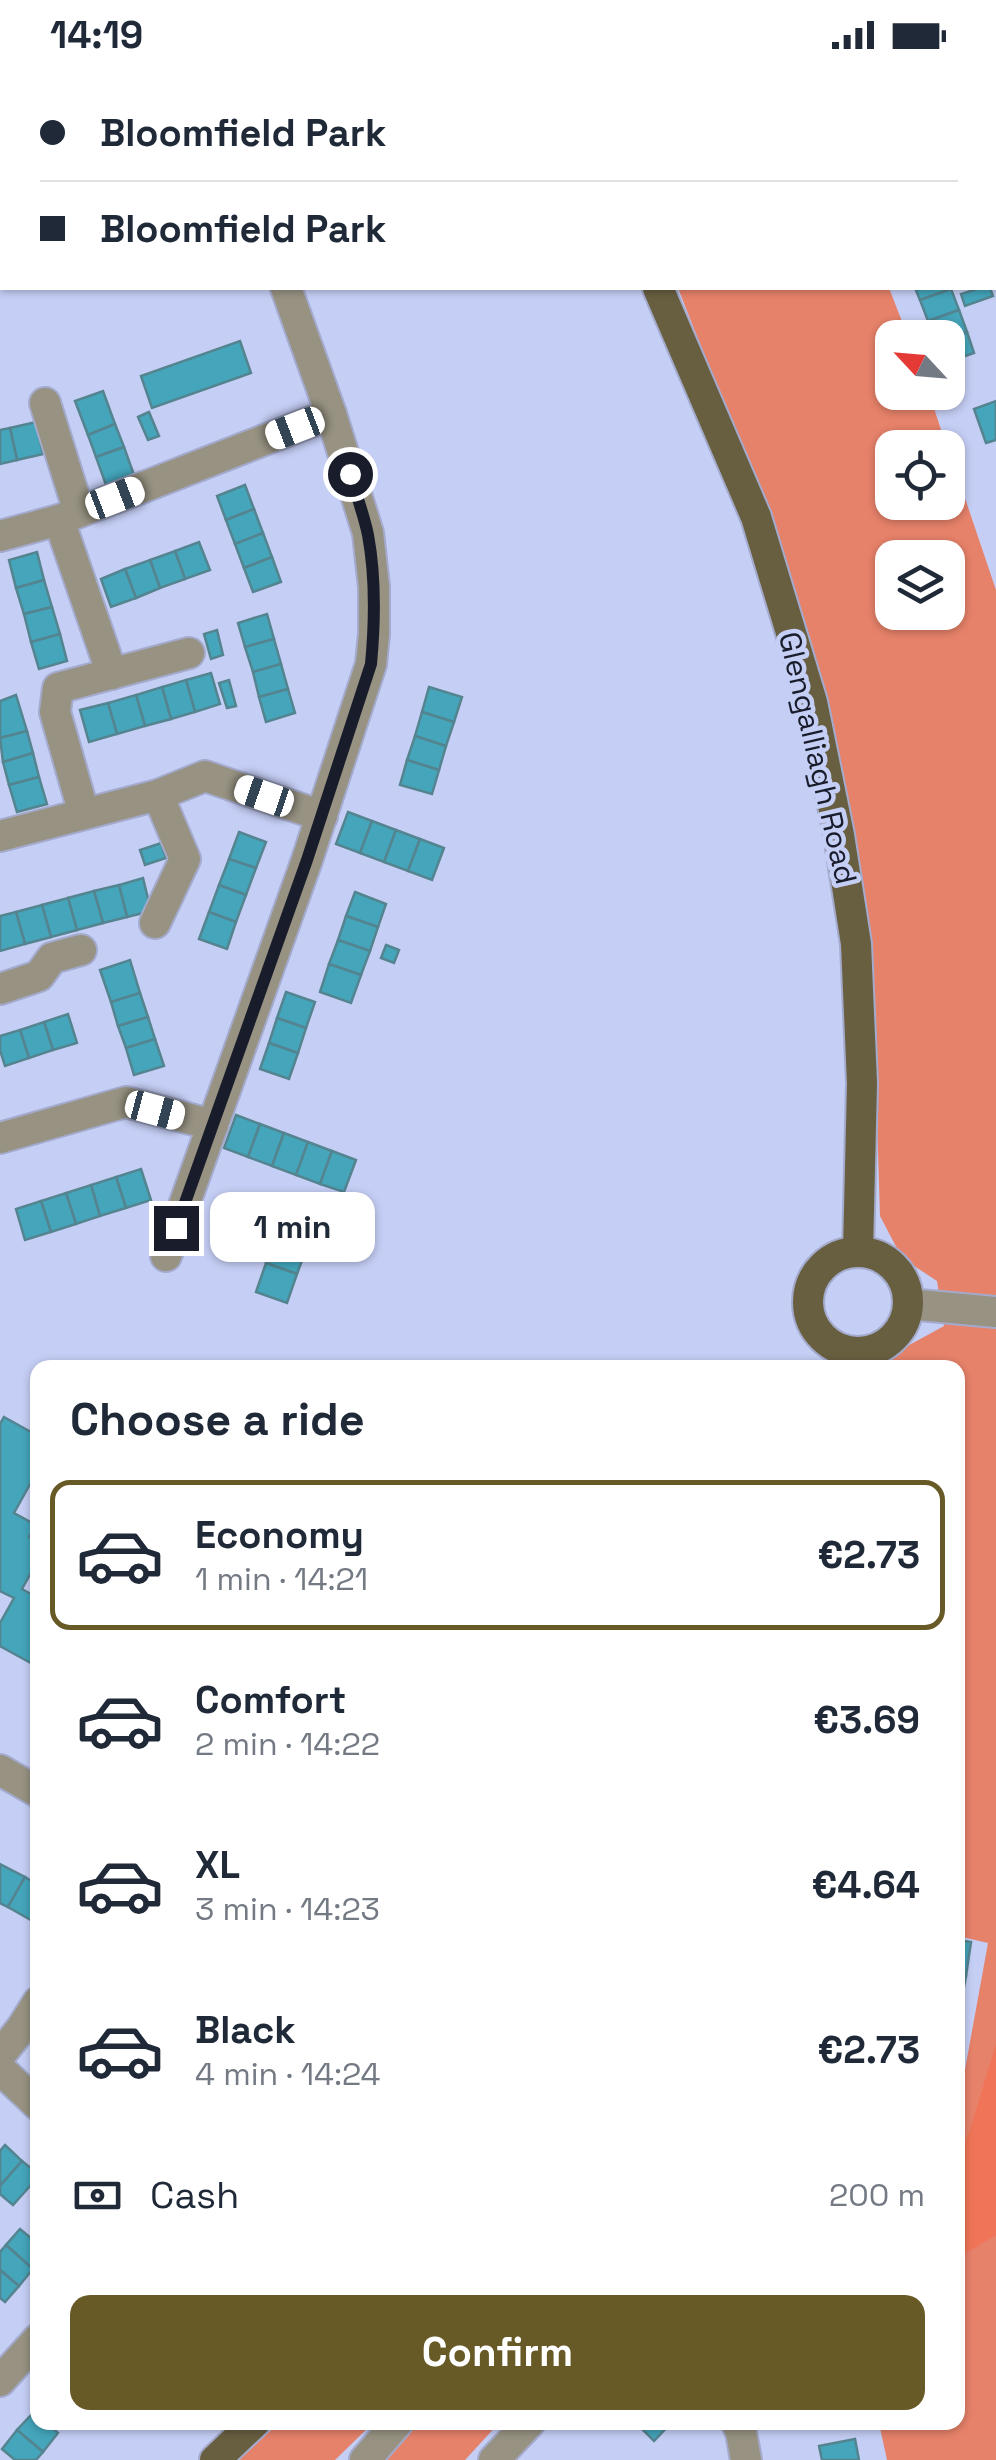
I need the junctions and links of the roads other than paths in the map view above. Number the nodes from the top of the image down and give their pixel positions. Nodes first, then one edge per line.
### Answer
1 (287, 290) edge
2 (659, 290) edge
3 (45, 403) dead end
4 (331, 414) junction
5 (69, 516) junction
6 (0, 536) edge
7 (189, 652) dead end
8 (112, 674) junction
9 (158, 795) junction
10 (84, 814) junction
11 (322, 816) junction
12 (0, 836) edge
13 (155, 922) dead end
14 (81, 950) dead end
15 (0, 988) edge
16 (213, 1125) junction
17 (0, 1138) edge
18 (858, 1252) junction
19 (166, 1256) dead end
20 (908, 1304) junction
21 (996, 1312) edge
22 (852, 1360) edge
23 (0, 1770) edge
24 (30, 1787) edge
25 (30, 2015) edge
26 (0, 2055) edge
27 (0, 2069) edge
28 (30, 2097) edge
29 (30, 2348) edge
30 (0, 2381) edge
31 (247, 2430) edge
32 (391, 2430) edge
33 (522, 2430) edge
34 (740, 2430) edge
35 (215, 2460) edge
36 (365, 2460) edge
37 (494, 2460) edge
38 (746, 2460) edge

1 - 4 street
2 - 18 main road, Glengalliagh Road
3 - 5 street
4 - 5 street
4 - 11 street
5 - 6 street
5 - 8 street
7 - 8 street
8 - 10 street
9 - 10 street
9 - 11 street
9 - 13 street
10 - 12 street
11 - 16 street
14 - 15 street
16 - 17 street
16 - 19 street
18 - 20 main road
18 - 22 main road
20 - 21 street
20 - 22 main road
23 - 24 street
25 - 26 street
27 - 28 street
29 - 30 street
31 - 35 main road
32 - 36 street
33 - 37 street
34 - 38 street

